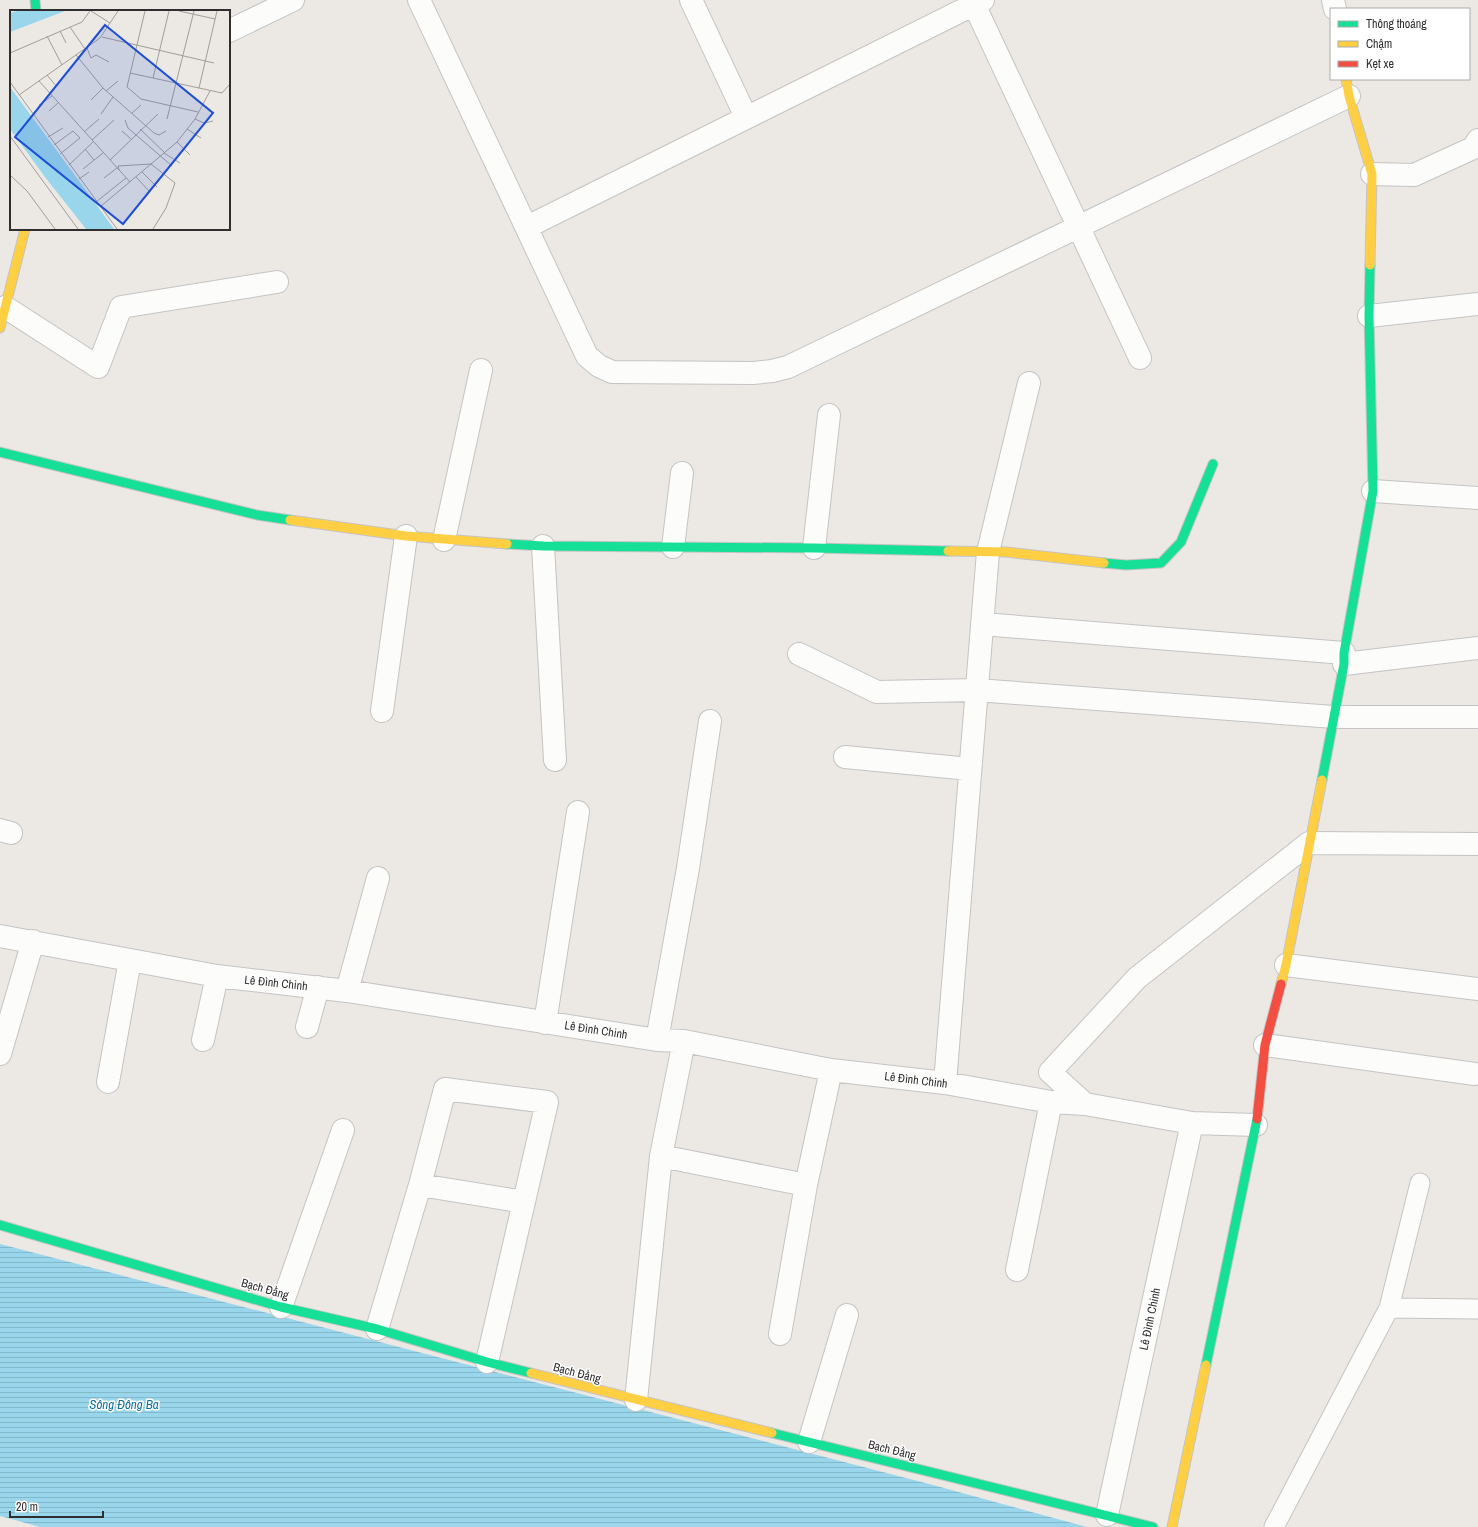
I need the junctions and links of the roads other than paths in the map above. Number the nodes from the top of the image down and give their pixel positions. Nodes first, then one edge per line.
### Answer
1 (35, 0) edge
2 (293, 0) edge
3 (419, 0) edge
4 (691, 0) edge
5 (977, 2) edge
6 (36, 10) edge
7 (230, 31) edge
8 (1348, 88) edge
9 (746, 117) junction
10 (1478, 140) edge
11 (1372, 174) junction
12 (1078, 226) junction
13 (527, 227) junction
14 (25, 230) edge
15 (277, 282) dead end
16 (1478, 304) edge
17 (5, 307) junction
18 (1369, 316) junction
19 (0, 328) edge
20 (1140, 358) dead end
21 (481, 370) dead end
22 (1029, 383) dead end
23 (829, 415) dead end
24 (0, 452) edge
25 (1213, 464) dead end
26 (682, 473) dead end
27 (1373, 491) junction
28 (1478, 498) edge
29 (406, 536) junction
30 (444, 540) junction
31 (543, 546) junction
32 (672, 547) junction
33 (814, 548) junction
34 (988, 552) junction
35 (982, 624) junction
36 (1478, 648) edge
37 (799, 654) dead end
38 (1344, 659) junction
39 (977, 690) junction
40 (382, 711) dead end
41 (1334, 717) junction
42 (1478, 717) edge
43 (710, 721) dead end
44 (845, 757) dead end
45 (554, 760) dead end
46 (970, 769) junction
47 (578, 812) dead end
48 (1309, 843) junction
49 (1478, 844) edge
50 (378, 878) dead end
51 (0, 936) edge
52 (33, 941) junction
53 (130, 960) junction
54 (1286, 965) junction
55 (217, 976) junction
56 (318, 987) junction
57 (1478, 989) edge
58 (348, 991) junction
59 (545, 1022) junction
60 (307, 1027) dead end
61 (203, 1040) dead end
62 (657, 1040) junction
63 (684, 1042) junction
64 (1265, 1045) junction
65 (0, 1054) edge
66 (831, 1070) junction
67 (1474, 1074) dead end
68 (108, 1082) dead end
69 (945, 1083) junction
70 (1051, 1102) junction
71 (1086, 1104) junction
72 (1192, 1123) junction
73 (1256, 1125) junction
74 (343, 1130) dead end
75 (660, 1156) junction
76 (1420, 1183) dead end
77 (806, 1184) junction
78 (420, 1185) junction
79 (524, 1202) junction
80 (0, 1225) edge
81 (1017, 1270) dead end
82 (281, 1307) junction
83 (1389, 1308) junction
84 (1478, 1309) edge
85 (847, 1315) dead end
86 (377, 1329) junction
87 (780, 1334) dead end
88 (487, 1362) junction
89 (636, 1400) junction
90 (809, 1442) junction
91 (1107, 1515) junction
92 (1153, 1527) edge
93 (1172, 1527) edge
94 (1274, 1527) edge

1 - 6 street
2 - 7 street
3 - 13 street
4 - 9 street
5 - 9 street
5 - 12 street
8 - 11 street
8 - 12 street
9 - 13 street
10 - 11 street
11 - 18 street
12 - 13 street
12 - 20 street
14 - 17 street
15 - 17 street
16 - 18 street
17 - 19 street
18 - 27 street
21 - 30 street
22 - 34 street
23 - 33 street
24 - 29 street
25 - 34 street
26 - 32 street
27 - 28 street
27 - 38 street
29 - 30 street
29 - 40 street
30 - 31 street
31 - 32 street
31 - 45 street
32 - 33 street
33 - 34 street
34 - 35 street
35 - 38 street
35 - 39 street
36 - 38 street
37 - 39 street
38 - 41 street
39 - 41 street
39 - 46 street
41 - 42 street
41 - 48 street
43 - 62 street
44 - 46 street
46 - 69 street
47 - 59 street
48 - 49 street
48 - 54 street
48 - 71 street
50 - 58 street
51 - 52 street, Lê Đình Chinh
52 - 53 street, Lê Đình Chinh
52 - 65 street
53 - 55 street, Lê Đình Chinh
53 - 68 street
54 - 57 street
54 - 64 street
55 - 56 street, Lê Đình Chinh
55 - 61 street
56 - 58 street, Lê Đình Chinh
56 - 60 street
58 - 59 street, Lê Đình Chinh
59 - 62 street, Lê Đình Chinh
62 - 63 street, Lê Đình Chinh
63 - 66 street, Lê Đình Chinh
63 - 75 street
64 - 67 street
64 - 73 street
66 - 69 street, Lê Đình Chinh
66 - 77 street
69 - 70 street, Lê Đình Chinh
70 - 71 street, Lê Đình Chinh
70 - 81 street
71 - 72 street, Lê Đình Chinh
72 - 73 street, Lê Đình Chinh
72 - 91 street, Lê Đình Chinh
73 - 93 street
74 - 82 street
75 - 77 street
75 - 89 street
76 - 83 lane
77 - 87 street
78 - 79 street
78 - 79 street
78 - 86 street
79 - 88 street
80 - 82 street, Bạch Đằng
82 - 86 street, Bạch Đằng
83 - 84 lane
83 - 94 lane
85 - 90 street
86 - 88 street, Bạch Đằng
88 - 89 street, Bạch Đằng
89 - 90 street, Bạch Đằng
90 - 91 street, Bạch Đằng
91 - 92 street, Bạch Đằng

